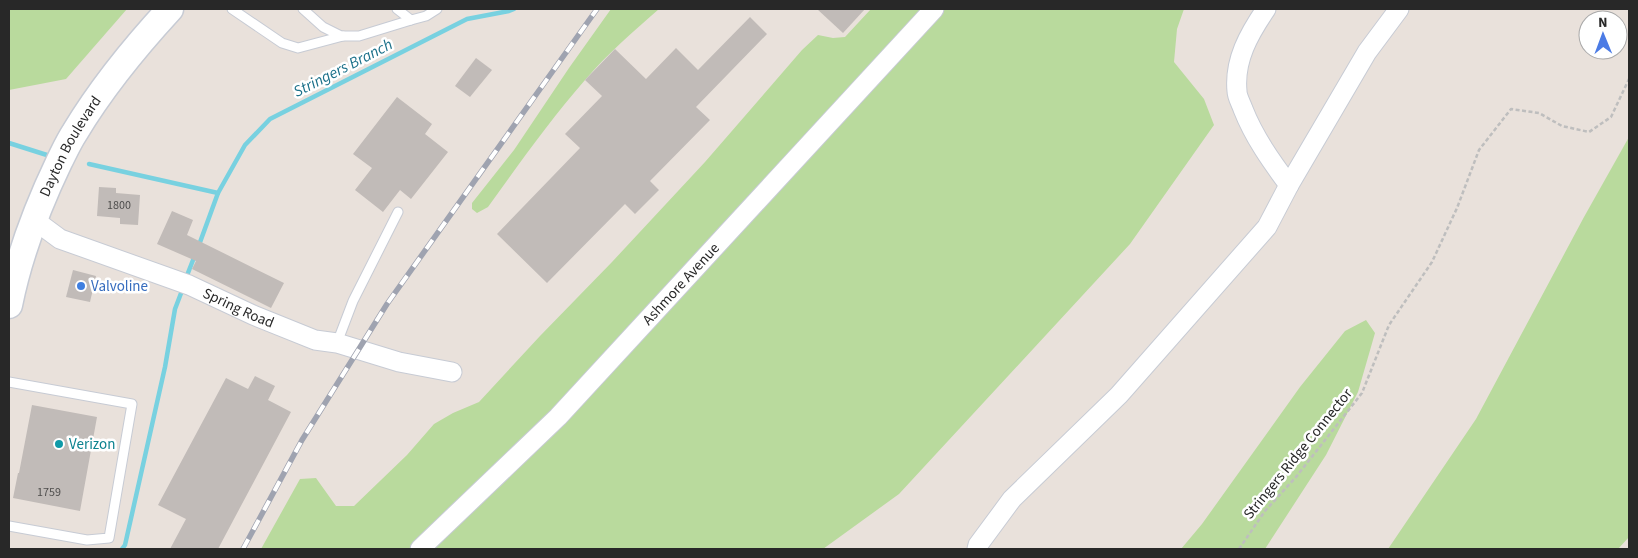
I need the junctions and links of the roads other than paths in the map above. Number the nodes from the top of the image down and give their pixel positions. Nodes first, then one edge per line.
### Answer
1 (170, 9) edge
2 (232, 9) edge
3 (303, 9) edge
4 (397, 9) edge
5 (438, 9) edge
6 (934, 9) edge
7 (1266, 9) edge
8 (1399, 9) edge
9 (411, 20) junction
10 (343, 36) junction
11 (1289, 185) junction
12 (398, 212) dead end
13 (33, 219) junction
14 (9, 236) edge
15 (10, 293) edge
16 (337, 343) junction
17 (452, 372) dead end
18 (9, 382) edge
19 (9, 526) edge
20 (86, 544) edge
21 (420, 549) edge
22 (976, 549) edge

1 - 13 main road, Dayton Boulevard
2 - 10 lane
3 - 10 lane
4 - 9 lane
5 - 9 lane
6 - 21 street, Ashmore Avenue
7 - 11 street
8 - 11 street
9 - 10 lane
11 - 22 street
12 - 16 lane
13 - 14 main road
13 - 15 main road, Dayton Boulevard
13 - 16 street, Spring Road
16 - 17 street, Spring Road
18 - 20 lane
19 - 20 lane

